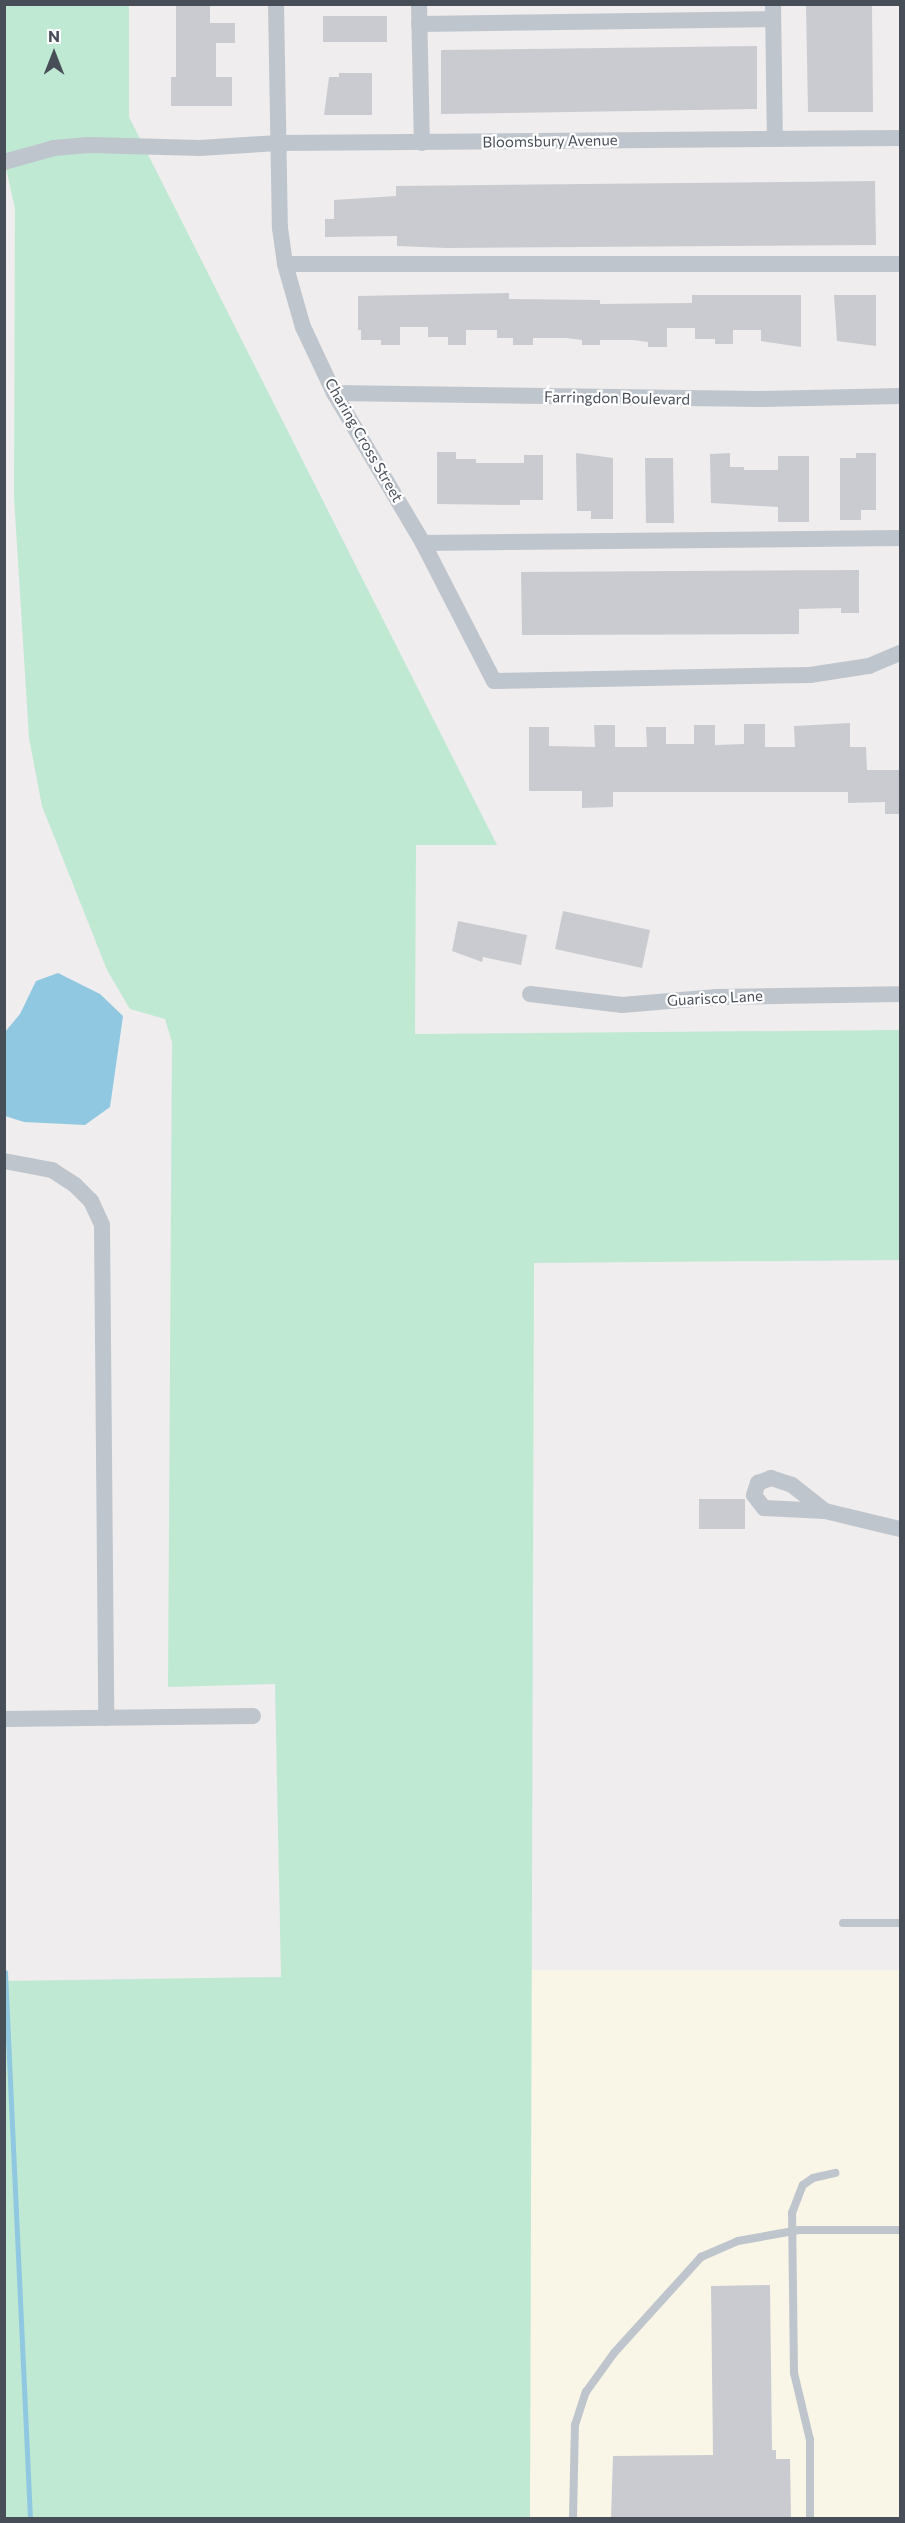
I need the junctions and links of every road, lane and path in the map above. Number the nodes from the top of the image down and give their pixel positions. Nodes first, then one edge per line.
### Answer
1 (276, 4) edge
2 (419, 4) edge
3 (773, 12) edge
4 (419, 24) junction
5 (900, 138) edge
6 (775, 139) junction
7 (278, 143) junction
8 (422, 143) junction
9 (4, 162) edge
10 (285, 264) junction
11 (900, 264) edge
12 (334, 393) junction
13 (900, 396) edge
14 (900, 538) edge
15 (423, 543) junction
16 (900, 651) edge
17 (530, 994) dead end
18 (900, 994) edge
19 (4, 1161) edge
20 (825, 1511) dead end
21 (900, 1529) edge
22 (253, 1716) dead end
23 (106, 1718) junction
24 (4, 1719) edge
25 (843, 1923) dead end
26 (900, 1923) edge
27 (835, 2173) dead end
28 (900, 2230) edge
29 (790, 2232) junction
30 (573, 2518) edge
31 (810, 2518) edge

1 - 7 street, Charing Cross Street
2 - 4 street
3 - 4 street
3 - 6 street
4 - 8 street
5 - 6 street, Bloomsbury Avenue
6 - 8 street, Bloomsbury Avenue
7 - 8 street, Bloomsbury Avenue
7 - 9 street, Bloomsbury Avenue
7 - 10 street, Charing Cross Street
10 - 11 street
10 - 12 street, Charing Cross Street
12 - 13 street, Farringdon Boulevard
12 - 15 street, Charing Cross Street
14 - 15 street
15 - 16 street, Charing Cross Street
17 - 18 street, Guarisco Lane
19 - 23 street
20 - 21 street
22 - 23 street
23 - 24 street
25 - 26 lane
27 - 29 lane
28 - 29 lane
29 - 30 lane
29 - 31 lane

